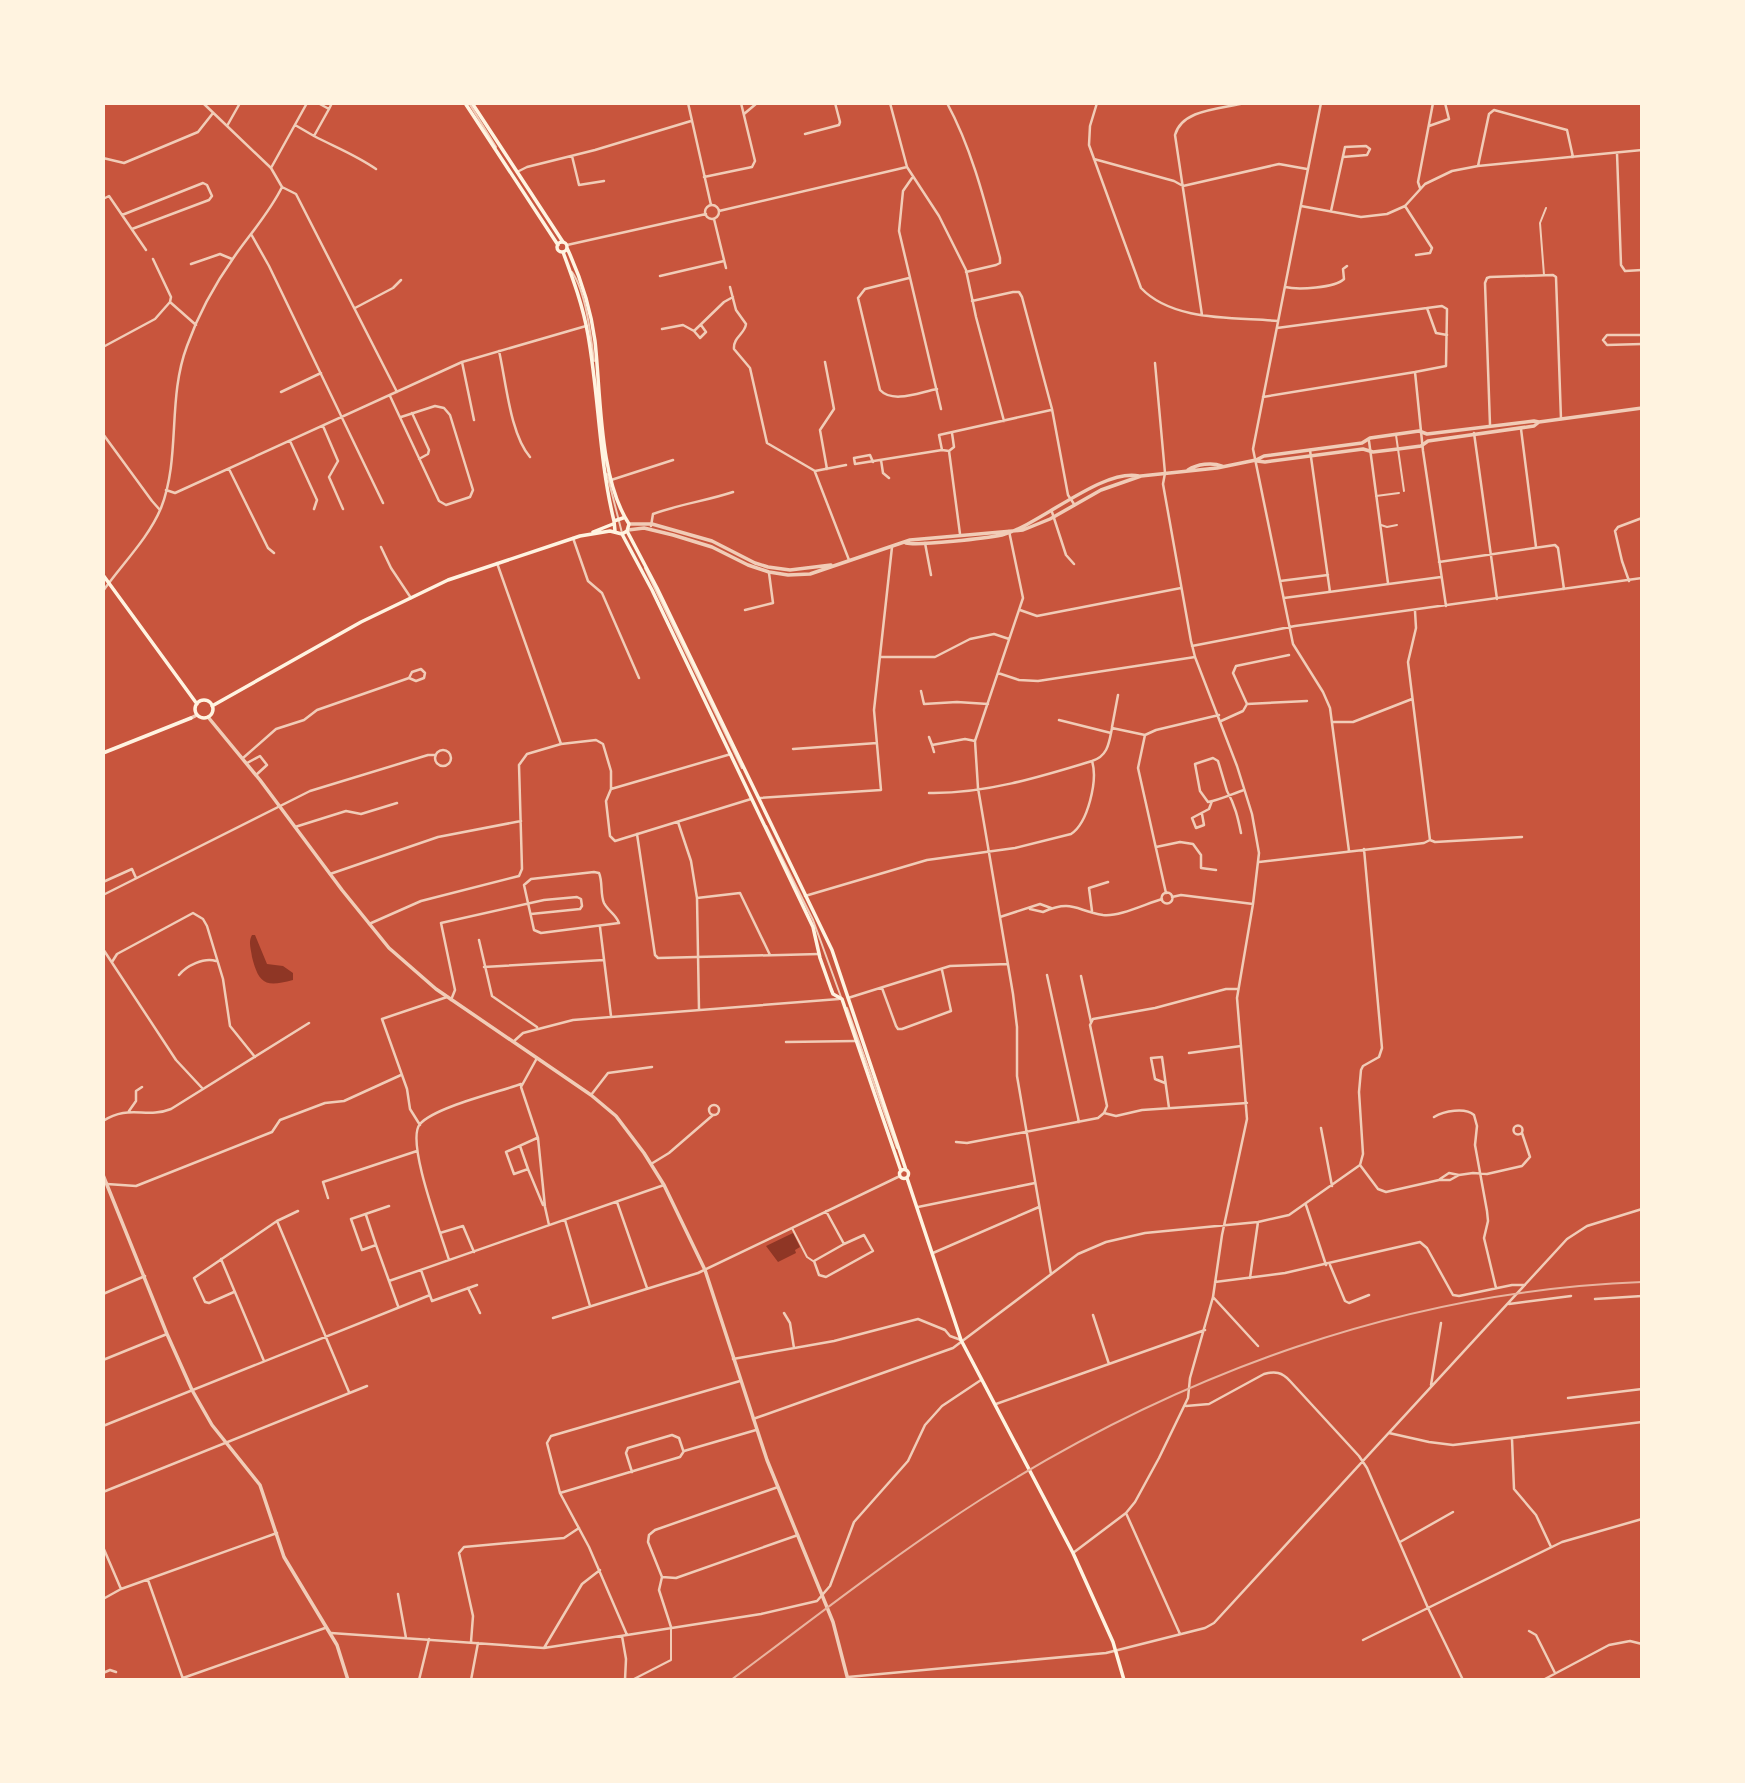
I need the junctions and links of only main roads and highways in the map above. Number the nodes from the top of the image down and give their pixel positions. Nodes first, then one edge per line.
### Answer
1 (469, 103) edge
2 (515, 173) junction
3 (564, 245) junction
4 (563, 252) junction
5 (583, 303) junction
6 (589, 325) junction
7 (617, 520) junction
8 (615, 531) junction
9 (626, 532) junction
10 (588, 534) junction
11 (103, 575) edge
12 (197, 704) junction
13 (212, 706) junction
14 (191, 718) road end
15 (103, 753) edge
16 (734, 753) junction
17 (758, 798) junction
18 (752, 799) junction
19 (848, 998) junction
20 (842, 999) junction
21 (902, 1172) junction
22 (906, 1178) junction
23 (1124, 1680) edge

1 - 2 main road
1 - 2 main road
2 - 3 main road
3 - 4 main road
3 - 4 main road
3 - 5 main road
4 - 5 main road
5 - 6 main road
6 - 7 main road
6 - 7 main road
7 - 8 main road
7 - 9 main road
7 - 10 main road
8 - 9 main road
8 - 10 main road
9 - 16 main road
9 - 16 main road
10 - 13 main road
11 - 12 main road
12 - 13 main road
12 - 13 main road
14 - 15 main road
16 - 17 main road
16 - 18 main road
17 - 18 main road
17 - 19 main road
18 - 20 main road
19 - 20 main road
19 - 21 main road
20 - 21 main road
21 - 22 main road
21 - 22 main road
22 - 23 main road

